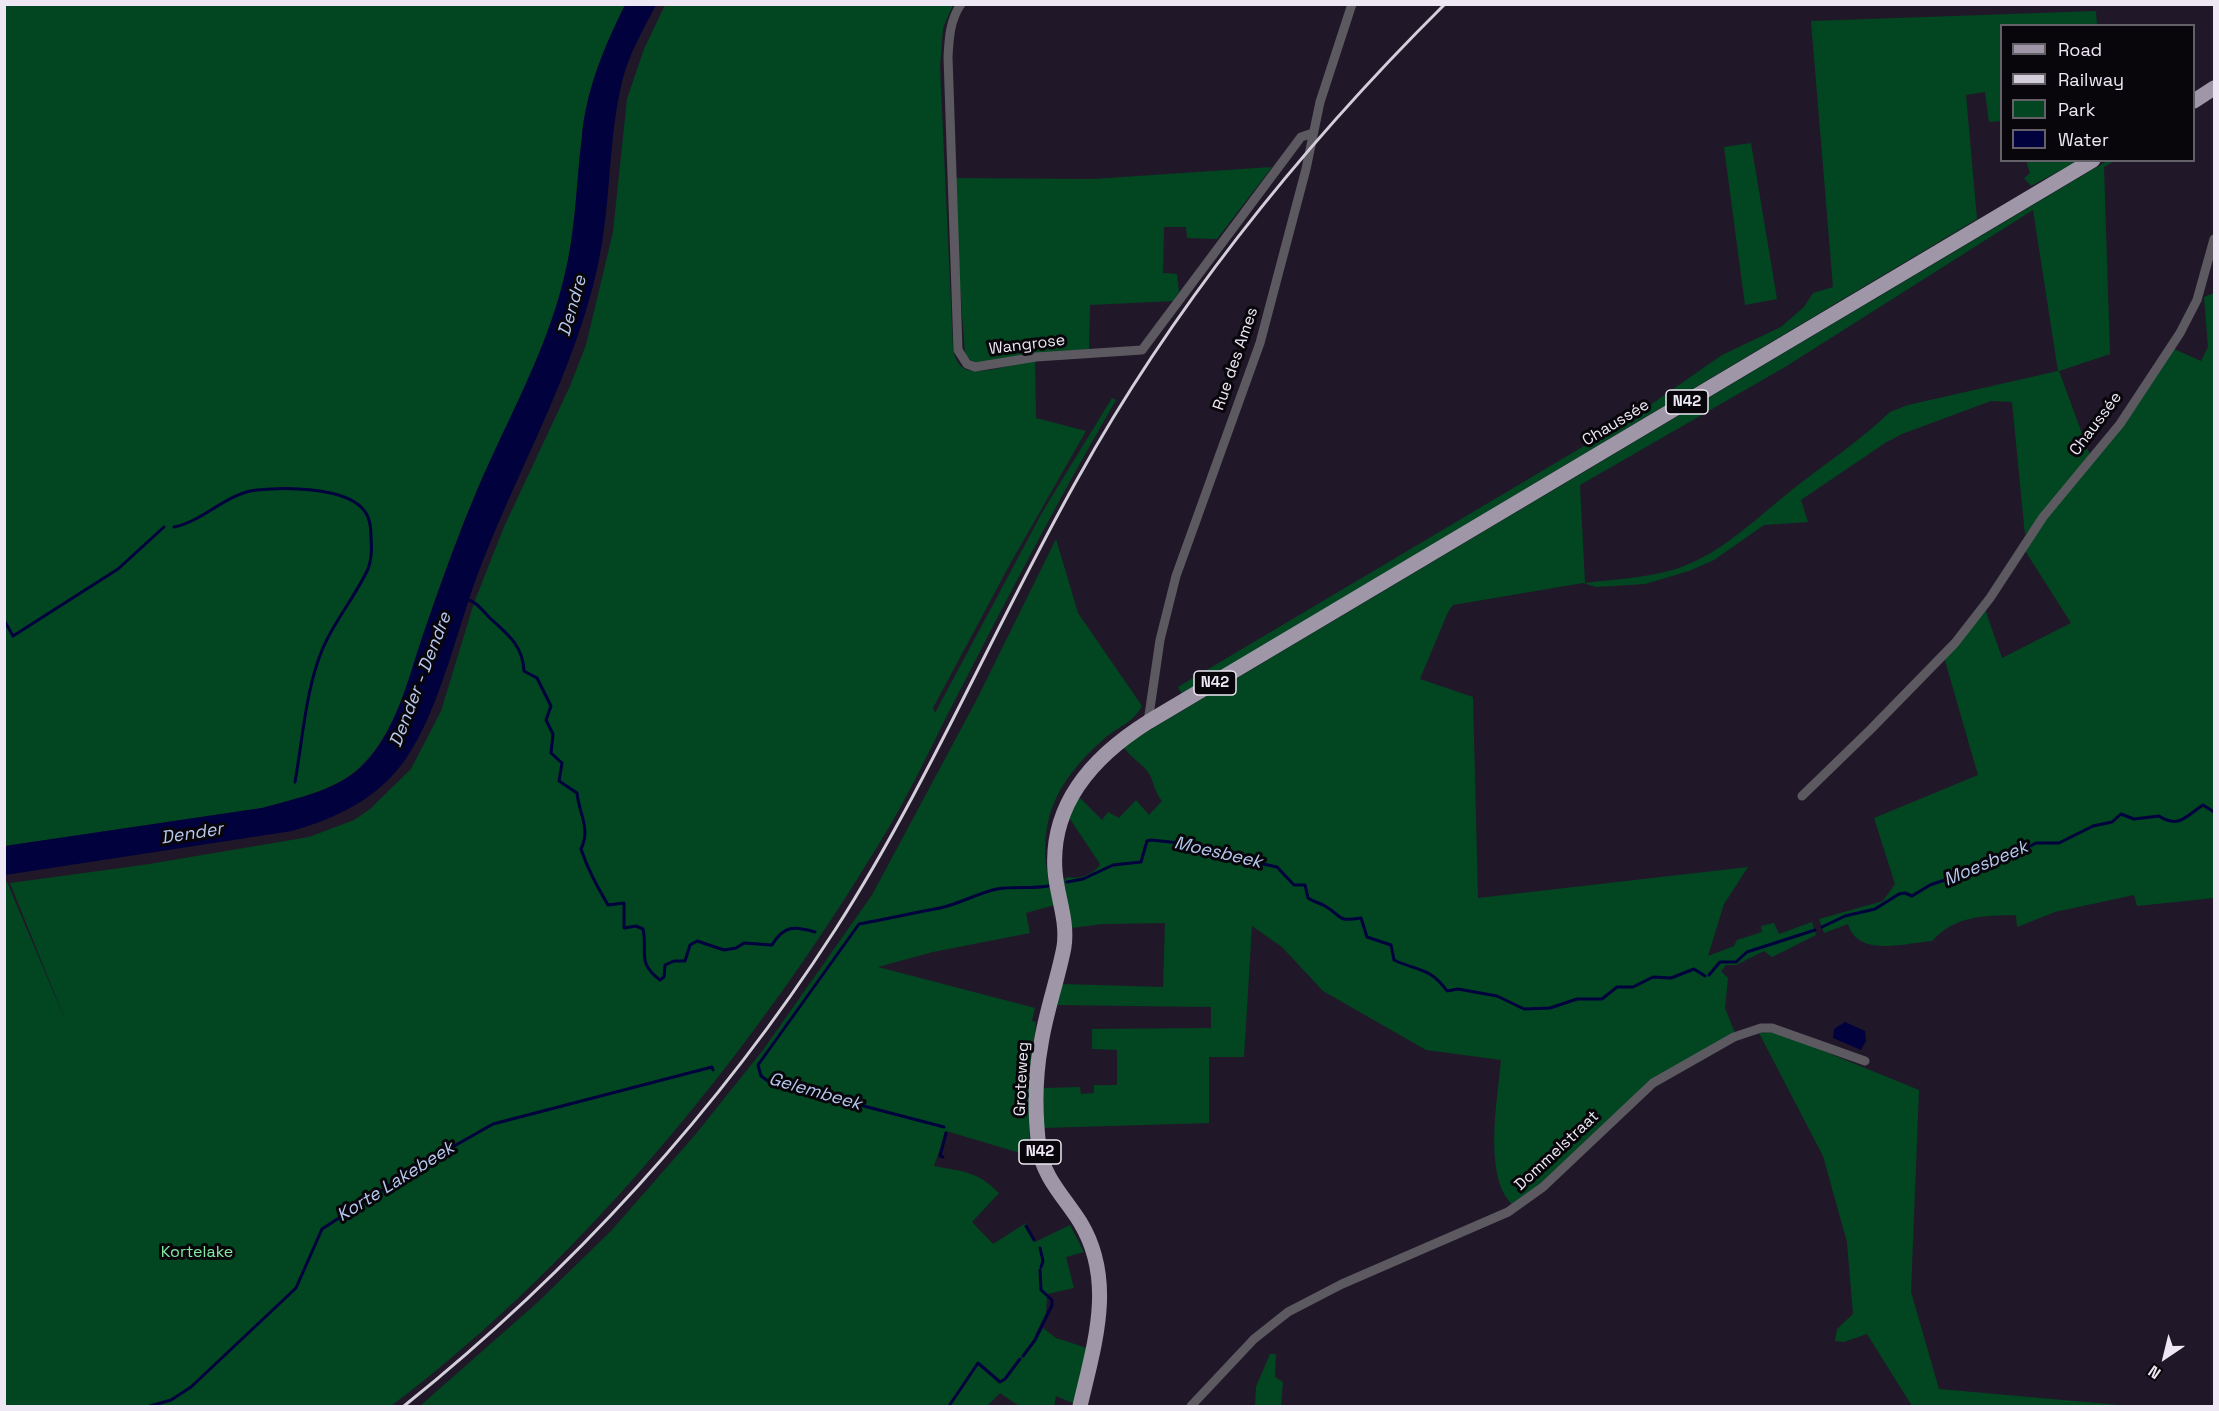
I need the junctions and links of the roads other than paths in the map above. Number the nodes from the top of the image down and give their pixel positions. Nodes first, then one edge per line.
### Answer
1 (961, 4) edge
2 (1352, 4) edge
3 (2214, 88) edge
4 (2195, 100) edge
5 (1313, 133) junction
6 (2090, 162) edge
7 (2214, 239) edge
8 (1148, 722) junction
9 (1802, 796) dead end
10 (1865, 1062) dead end
11 (1080, 1407) edge
12 (1191, 1407) edge

1 - 5 street, Wangrose
2 - 5 street, Rue des Ames
3 - 4 main road
5 - 8 street, Rue des Ames
6 - 8 main road, Chaussée / N42
7 - 9 street, Chaussée
8 - 11 main road, Groteweg / N42
10 - 12 street, Dommelstraat

